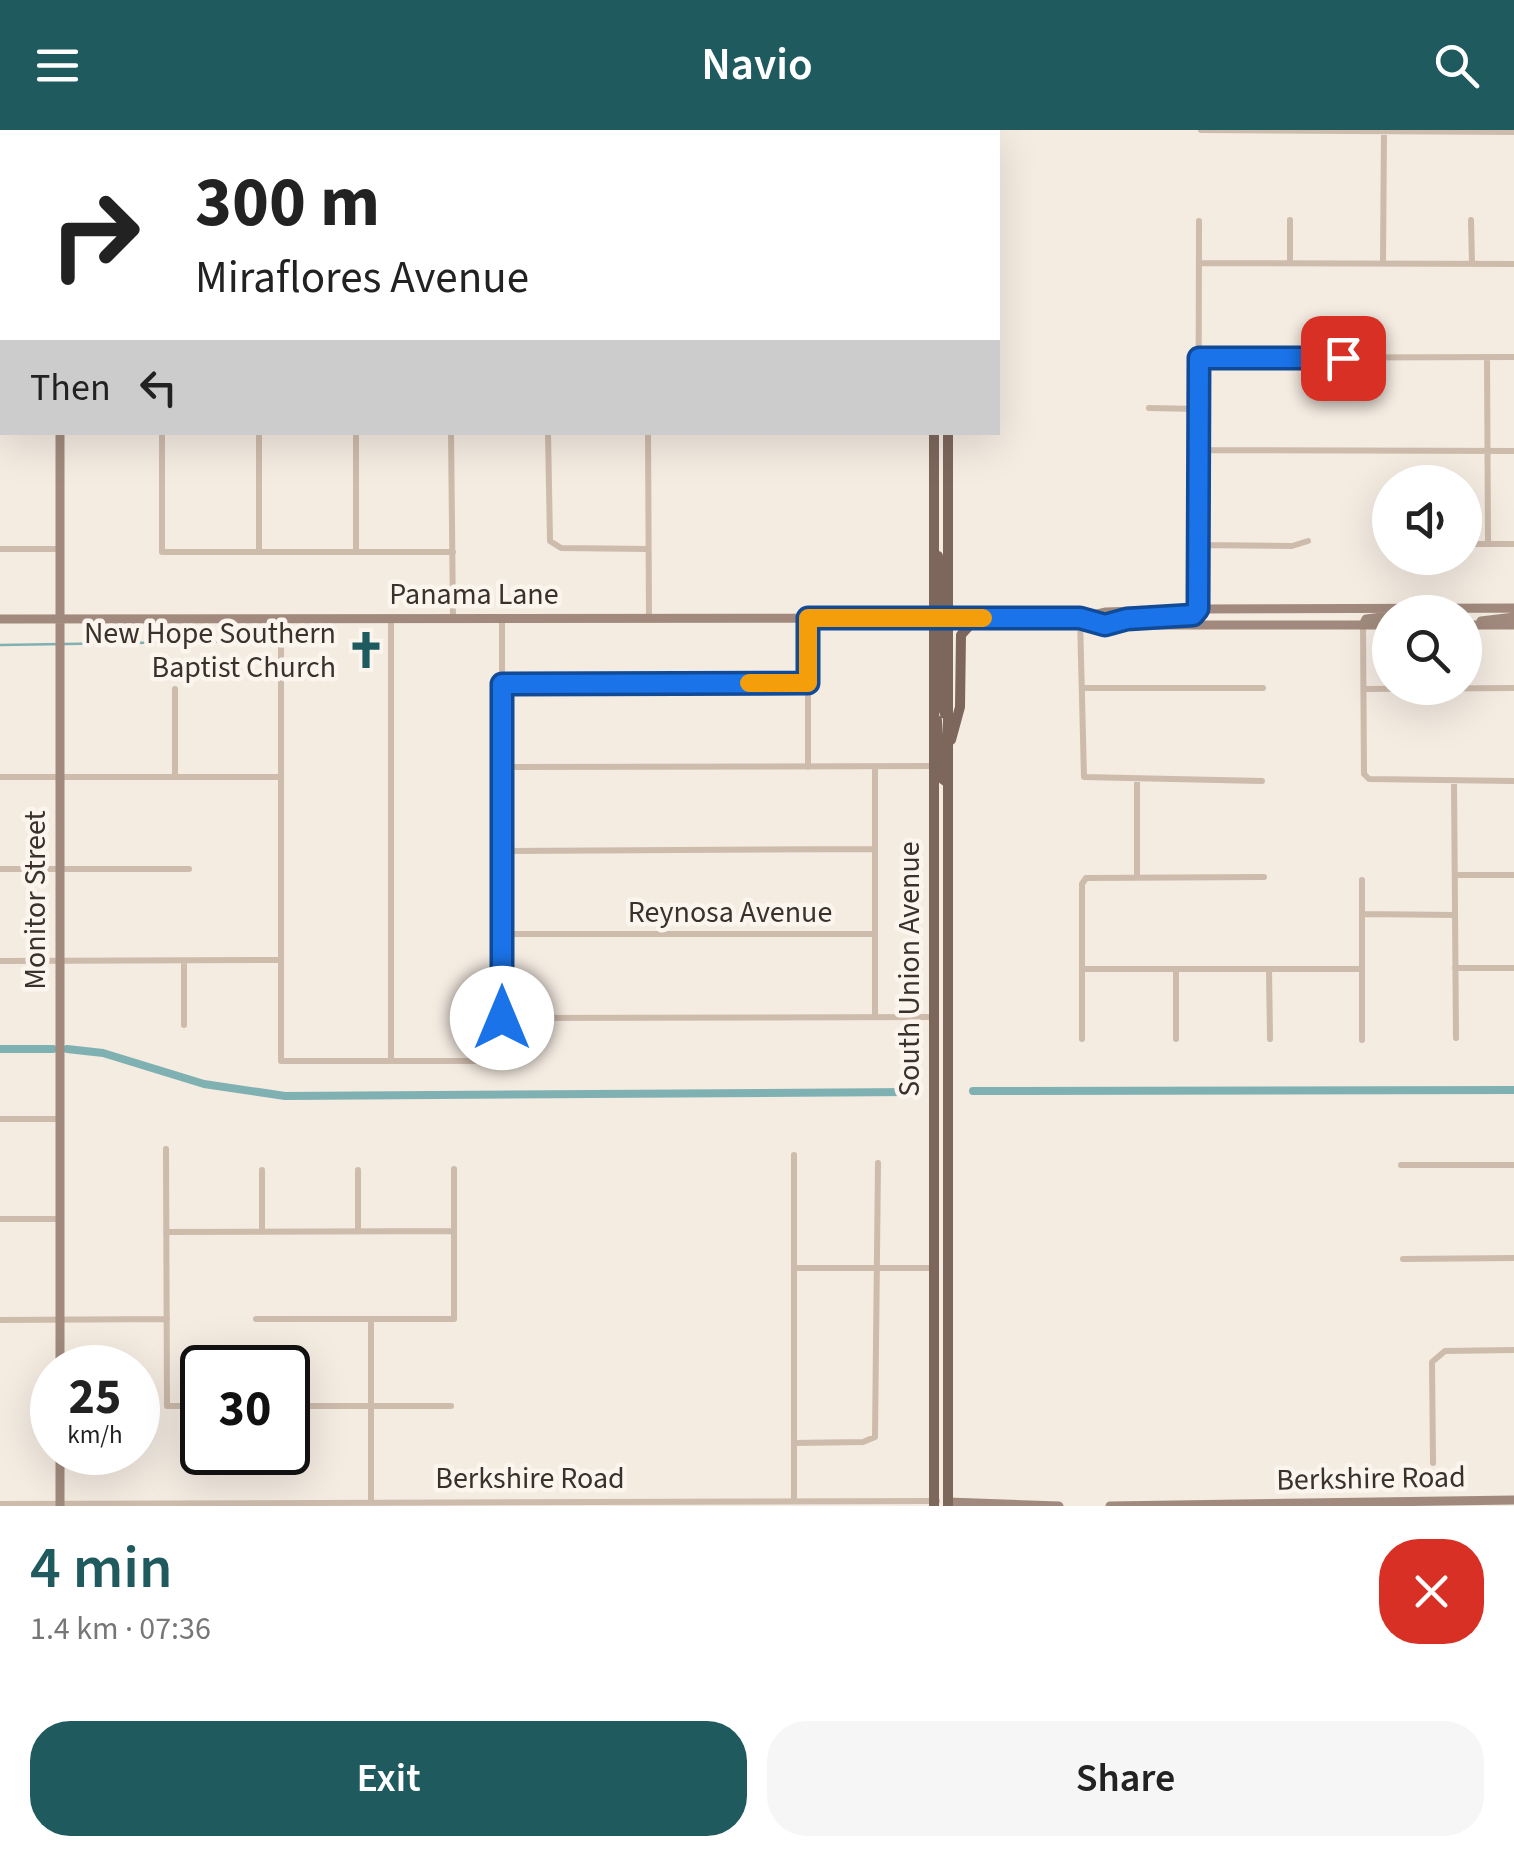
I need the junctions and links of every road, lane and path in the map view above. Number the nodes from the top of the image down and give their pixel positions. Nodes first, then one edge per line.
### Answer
1 (1201, 131) edge
2 (1293, 131) edge
3 (1384, 131) edge
4 (1472, 131) edge
5 (1514, 132) edge
6 (1290, 220) dead end
7 (1471, 220) dead end
8 (1199, 222) dead end
9 (1199, 263) junction
10 (1290, 263) junction
11 (1383, 263) junction
12 (1472, 264) junction
13 (1514, 264) edge
14 (1487, 357) junction
15 (1514, 357) edge
16 (1199, 358) junction
17 (1149, 408) dead end
18 (1199, 409) junction
19 (60, 435) edge
20 (162, 435) edge
21 (259, 435) edge
22 (356, 435) edge
23 (451, 435) edge
24 (548, 435) edge
25 (648, 435) edge
26 (934, 435) edge
27 (948, 435) edge
28 (1199, 450) junction
29 (1488, 450) junction
30 (1514, 451) edge
31 (932, 536) junction
32 (1308, 541) dead end
33 (1482, 544) edge
34 (1488, 544) junction
35 (1514, 544) edge
36 (1199, 546) junction
37 (0, 549) edge
38 (60, 549) junction
39 (648, 550) junction
40 (259, 552) junction
41 (356, 552) junction
42 (453, 552) junction
43 (1514, 608) edge
44 (1198, 609) junction
45 (1482, 609) edge
46 (1372, 610) edge
47 (648, 618) junction
48 (808, 618) junction
49 (933, 618) junction
50 (948, 618) junction
51 (991, 618) junction
52 (1080, 618) junction
53 (1372, 618) edge
54 (60, 619) junction
55 (281, 619) junction
56 (391, 619) junction
57 (453, 619) junction
58 (502, 619) junction
59 (0, 620) edge
60 (1514, 621) edge
61 (1482, 624) edge
62 (1105, 625) junction
63 (1364, 625) junction
64 (1372, 625) edge
65 (808, 683) junction
66 (502, 684) junction
67 (1082, 688) junction
68 (1263, 688) dead end
69 (1514, 688) edge
70 (1364, 689) junction
71 (175, 690) dead end
72 (933, 710) junction
73 (948, 720) junction
74 (948, 746) junction
75 (934, 766) junction
76 (502, 767) junction
77 (808, 767) junction
78 (875, 767) junction
79 (0, 777) edge
80 (60, 777) junction
81 (175, 777) junction
82 (281, 777) junction
83 (1262, 781) dead end
84 (1454, 781) junction
85 (1514, 781) edge
86 (1137, 782) junction
87 (948, 783) junction
88 (874, 849) junction
89 (502, 851) junction
90 (0, 869) edge
91 (60, 869) junction
92 (189, 869) dead end
93 (1455, 875) junction
94 (1514, 875) edge
95 (1137, 876) junction
96 (1264, 876) dead end
97 (1362, 880) dead end
98 (1362, 914) junction
99 (1455, 914) junction
100 (502, 934) junction
101 (875, 934) junction
102 (0, 960) edge
103 (60, 960) junction
104 (184, 960) junction
105 (281, 960) junction
106 (1455, 968) junction
107 (1514, 968) edge
108 (1082, 969) junction
109 (1176, 970) junction
110 (1268, 970) junction
111 (1362, 970) junction
112 (934, 1016) junction
113 (875, 1017) junction
114 (502, 1018) junction
115 (184, 1025) dead end
116 (1456, 1038) dead end
117 (1082, 1039) dead end
118 (1176, 1039) dead end
119 (1270, 1039) dead end
120 (1362, 1040) dead end
121 (391, 1061) junction
122 (0, 1119) edge
123 (60, 1119) junction
124 (166, 1149) dead end
125 (794, 1155) dead end
126 (878, 1163) dead end
127 (1401, 1165) dead end
128 (1514, 1165) edge
129 (262, 1170) dead end
130 (358, 1170) dead end
131 (454, 1170) dead end
132 (60, 1219) junction
133 (0, 1220) edge
134 (166, 1232) junction
135 (262, 1232) junction
136 (358, 1232) junction
137 (454, 1232) junction
138 (1402, 1258) dead end
139 (1514, 1258) edge
140 (794, 1268) junction
141 (877, 1268) junction
142 (934, 1268) junction
143 (256, 1319) dead end
144 (371, 1319) junction
145 (0, 1320) edge
146 (60, 1320) junction
147 (166, 1320) junction
148 (60, 1345) edge
149 (1514, 1350) edge
150 (180, 1406) edge
151 (310, 1406) edge
152 (371, 1406) junction
153 (451, 1406) dead end
154 (794, 1443) junction
155 (1433, 1463) dead end
156 (60, 1475) edge
157 (1514, 1500) edge
158 (794, 1501) junction
159 (371, 1503) junction
160 (934, 1503) edge
161 (0, 1504) edge
162 (450, 1504) edge
163 (588, 1504) edge
164 (948, 1504) edge
165 (60, 1505) edge
166 (1393, 1505) edge
167 (1059, 1506) edge
168 (1110, 1506) edge
169 (1163, 1506) edge

1 - 2 street
2 - 3 street
3 - 4 street
3 - 11 street
4 - 5 street
6 - 10 street
7 - 12 street
8 - 9 street
9 - 10 street
9 - 16 street
10 - 11 street
11 - 12 street
12 - 13 street
14 - 15 street
14 - 16 street
14 - 29 street
16 - 18 street
17 - 18 street
18 - 28 street
19 - 38 main road, Monitor Street
20 - 40 street
21 - 40 street
22 - 41 street
23 - 42 street
24 - 39 street
25 - 39 street
26 - 31 main road, South Union Avenue
27 - 50 main road, South Union Avenue
28 - 29 street
28 - 36 street
29 - 30 street
29 - 34 street
31 - 49 main road, South Union Avenue
31 - 50 main road
32 - 36 street
33 - 34 street
34 - 35 street
36 - 44 street
37 - 38 street
38 - 54 main road, Monitor Street
39 - 47 street
40 - 41 street
41 - 42 street
42 - 57 street
43 - 45 main road
44 - 46 main road
44 - 52 main road
44 - 62 main road
47 - 48 main road, Panama Lane
47 - 58 main road, Panama Lane
48 - 49 main road, Panama Lane
48 - 65 street
49 - 50 main road, Panama Lane
49 - 72 main road, South Union Avenue
49 - 73 main road
50 - 51 main road, Panama Lane
50 - 73 main road, South Union Avenue
51 - 52 main road, Panama Lane
51 - 74 main road
52 - 62 main road
52 - 67 street
53 - 63 main road
54 - 55 main road, Panama Lane
54 - 59 main road, Panama Lane
54 - 80 main road, Monitor Street
55 - 56 main road, Panama Lane
55 - 82 street
56 - 57 main road, Panama Lane
56 - 121 street
57 - 58 main road, Panama Lane
58 - 66 street
60 - 61 main road
62 - 63 main road
63 - 64 main road
63 - 70 street
65 - 66 street
65 - 77 street
66 - 76 street
67 - 68 street
67 - 86 street
69 - 70 street
70 - 84 street
71 - 81 street
72 - 75 main road, South Union Avenue
72 - 87 main road
73 - 74 main road, South Union Avenue
74 - 87 main road, South Union Avenue
75 - 78 street
75 - 112 main road, South Union Avenue
76 - 77 street
76 - 89 street
77 - 78 street
78 - 88 street
79 - 80 street
80 - 81 street
80 - 91 main road, Monitor Street
81 - 82 street
82 - 105 street
83 - 86 street
84 - 85 street
84 - 93 street
86 - 95 street
87 - 164 main road, South Union Avenue
88 - 89 street
88 - 101 street
89 - 100 street
90 - 91 street
91 - 92 street
91 - 103 main road, Monitor Street
93 - 94 street
93 - 99 street
95 - 96 street
95 - 108 street
97 - 98 street
98 - 99 street
98 - 111 street
99 - 106 street
100 - 101 street, Reynosa Avenue
100 - 114 street
101 - 113 street, Reynosa Avenue
102 - 103 street
103 - 104 street
103 - 123 main road, Monitor Street
104 - 105 street
104 - 115 street
105 - 121 street
106 - 107 street
106 - 116 street
108 - 109 street
108 - 117 street
109 - 110 street
109 - 118 street
110 - 111 street
110 - 119 street
111 - 120 street
112 - 113 street
112 - 142 main road, South Union Avenue
113 - 114 street
114 - 121 street
122 - 123 street
123 - 132 main road, Monitor Street
124 - 134 street
125 - 140 street
126 - 141 street
127 - 128 street
129 - 135 street
130 - 136 street
131 - 137 street
132 - 133 street
132 - 146 main road, Monitor Street
134 - 135 street
134 - 147 street
135 - 136 street
136 - 137 street
137 - 144 street
138 - 139 street
140 - 141 street
140 - 154 street
141 - 142 street
141 - 154 street
142 - 160 main road, South Union Avenue
143 - 144 street
144 - 152 street
145 - 146 street
146 - 147 street
146 - 148 main road, Monitor Street
147 - 150 street
149 - 155 street
151 - 152 street
152 - 153 street
152 - 159 street
154 - 158 street
156 - 165 main road
157 - 166 main road, Berkshire Road
158 - 160 street, Berkshire Road
158 - 163 street, Berkshire Road
159 - 162 street, Berkshire Road
159 - 165 street, Berkshire Road
160 - 164 street, Berkshire Road
161 - 165 street, Berkshire Road
162 - 163 street, Berkshire Road
164 - 167 main road, Berkshire Road
166 - 169 main road, Berkshire Road
168 - 169 main road, Berkshire Road

